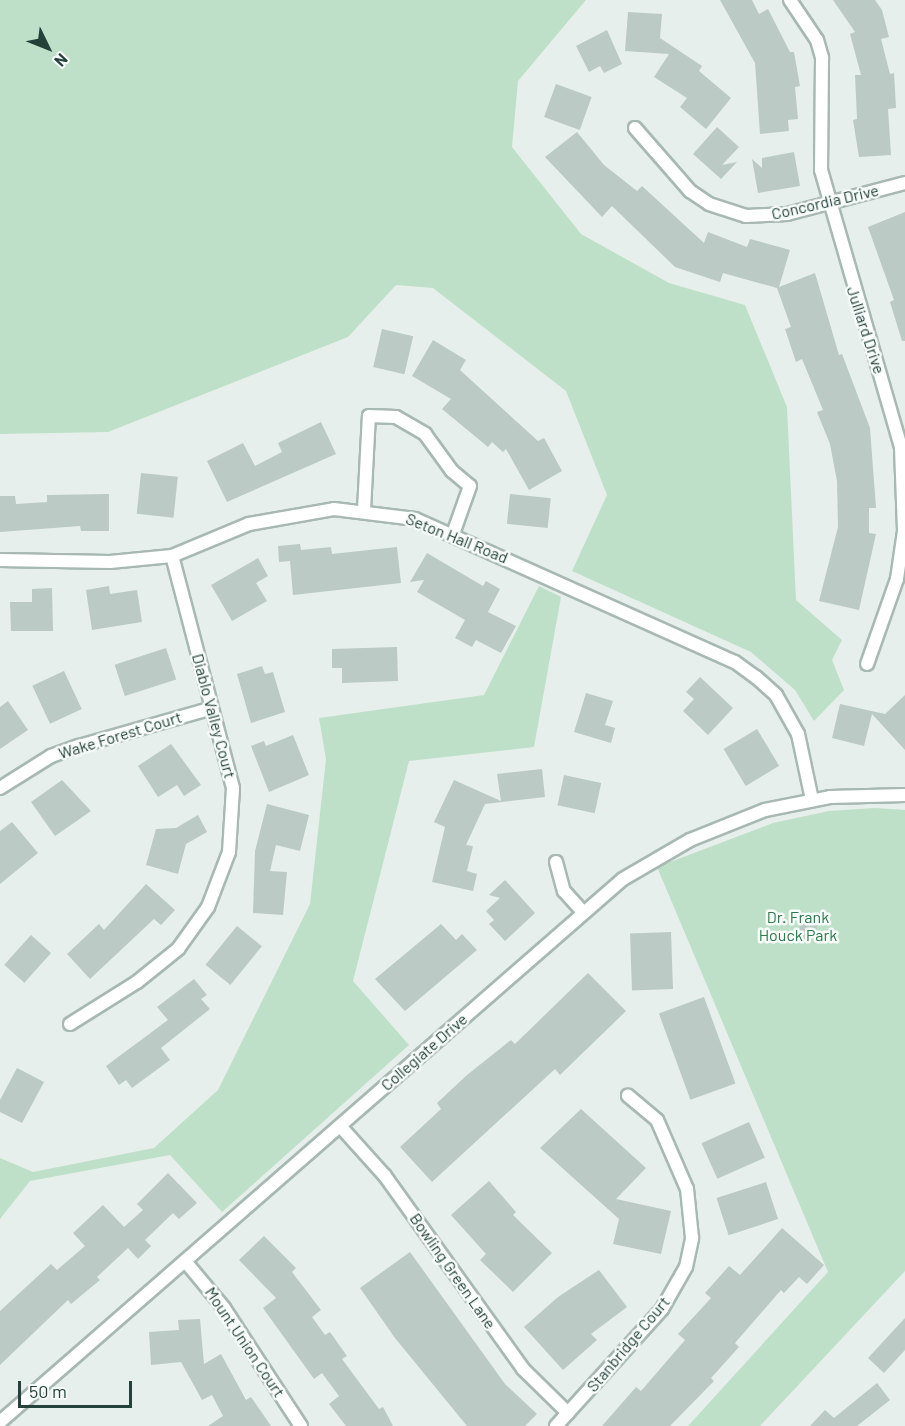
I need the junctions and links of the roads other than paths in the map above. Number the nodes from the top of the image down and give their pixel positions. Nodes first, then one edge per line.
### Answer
1 (790, 0) edge
2 (635, 128) dead end
3 (905, 183) edge
4 (829, 204) junction
5 (364, 510) junction
6 (453, 534) junction
7 (172, 556) junction
8 (0, 560) edge
9 (901, 580) edge
10 (867, 664) dead end
11 (212, 708) junction
12 (0, 788) edge
13 (905, 795) edge
14 (812, 800) junction
15 (556, 862) dead end
16 (583, 912) junction
17 (70, 1024) dead end
18 (628, 1096) dead end
19 (340, 1126) junction
20 (185, 1262) junction
21 (568, 1413) junction
22 (0, 1422) edge
23 (301, 1426) edge
24 (556, 1426) edge

1 - 4 street, Julliard Drive
2 - 4 street, Concordia Drive
3 - 4 street, Concordia Drive
4 - 9 street, Julliard Drive
5 - 6 street, Seton Hall Road
5 - 6 street
5 - 7 street, Seton Hall Road
6 - 14 street, Seton Hall Road
7 - 8 street, Seton Hall Road
7 - 11 street, Diablo Valley Court
9 - 10 street, Julliard Drive
11 - 12 street, Wake Forest Court
11 - 17 street, Diablo Valley Court
13 - 14 street, Collegiate Drive
14 - 16 street, Collegiate Drive
15 - 16 street
16 - 19 street, Collegiate Drive
18 - 21 street, Stanbridge Court
19 - 20 street, Collegiate Drive
19 - 21 street, Bowling Green Lane
20 - 22 street, Collegiate Drive
20 - 23 street, Mount Union Court
21 - 24 street, Stanbridge Court

